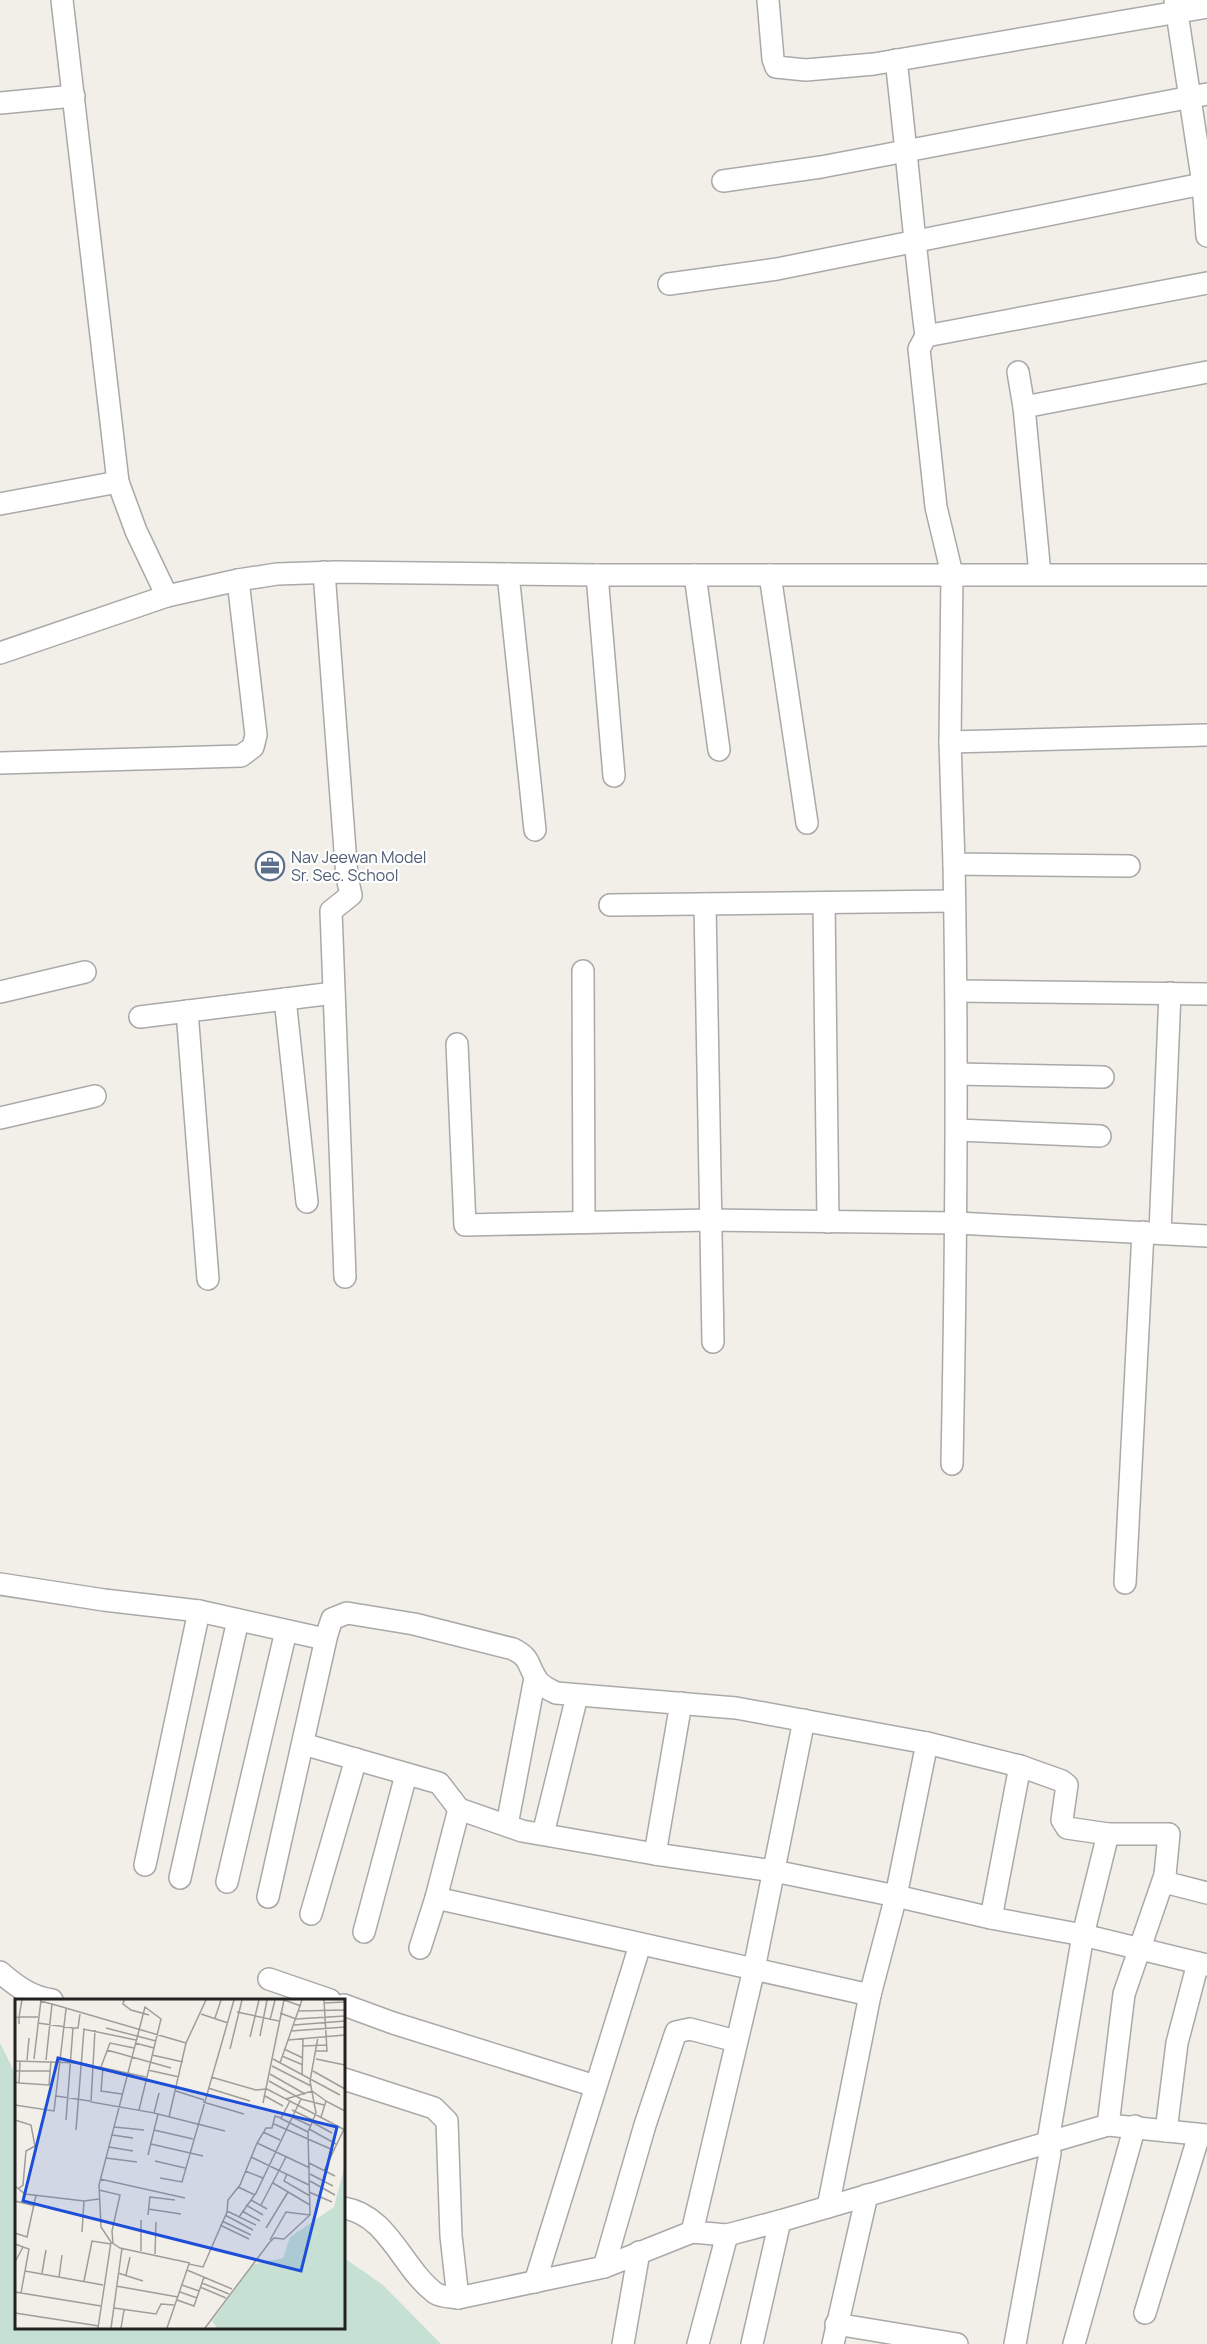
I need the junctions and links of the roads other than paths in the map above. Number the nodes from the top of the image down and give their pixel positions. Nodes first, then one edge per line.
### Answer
1 (62, 0) edge
2 (768, 0) edge
3 (1176, 6) edge
4 (1207, 7) edge
5 (896, 60) junction
6 (1199, 95) edge
7 (74, 96) junction
8 (0, 103) edge
9 (907, 151) junction
10 (723, 181) dead end
11 (1205, 184) edge
12 (1207, 236) edge
13 (914, 242) junction
14 (1207, 283) edge
15 (669, 284) dead end
16 (926, 336) junction
17 (1018, 372) dead end
18 (1207, 372) edge
19 (1024, 407) junction
20 (118, 482) junction
21 (0, 504) edge
22 (324, 572) junction
23 (508, 574) junction
24 (952, 574) junction
25 (1040, 574) junction
26 (597, 575) junction
27 (695, 575) junction
28 (770, 575) junction
29 (1207, 575) edge
30 (238, 579) junction
31 (167, 596) junction
32 (0, 653) edge
33 (1207, 735) edge
34 (950, 742) junction
35 (719, 750) dead end
36 (0, 763) edge
37 (614, 776) dead end
38 (807, 823) dead end
39 (535, 830) dead end
40 (954, 864) junction
41 (1129, 866) dead end
42 (954, 901) junction
43 (824, 903) junction
44 (705, 904) junction
45 (610, 905) dead end
46 (583, 971) dead end
47 (85, 972) dead end
48 (957, 991) junction
49 (0, 993) edge
50 (334, 993) junction
51 (1170, 993) junction
52 (1207, 994) edge
53 (285, 999) junction
54 (187, 1011) junction
55 (140, 1017) dead end
56 (457, 1044) dead end
57 (957, 1074) junction
58 (1103, 1077) dead end
59 (95, 1096) dead end
60 (0, 1118) edge
61 (957, 1130) junction
62 (1100, 1136) dead end
63 (307, 1202) dead end
64 (710, 1220) junction
65 (584, 1221) junction
66 (828, 1222) junction
67 (957, 1223) junction
68 (1151, 1232) junction
69 (1207, 1236) edge
70 (345, 1277) dead end
71 (208, 1279) dead end
72 (713, 1342) dead end
73 (952, 1464) dead end
74 (1125, 1583) dead end
75 (0, 1584) edge
76 (199, 1611) junction
77 (238, 1620) junction
78 (286, 1631) junction
79 (327, 1634) junction
80 (536, 1678) junction
81 (577, 1696) junction
82 (681, 1703) junction
83 (804, 1720) junction
84 (927, 1743) junction
85 (303, 1744) junction
86 (356, 1759) junction
87 (1020, 1766) junction
88 (406, 1775) junction
89 (459, 1809) junction
90 (507, 1826) junction
91 (543, 1834) junction
92 (1108, 1834) junction
93 (655, 1854) junction
94 (145, 1865) dead end
95 (774, 1871) junction
96 (1165, 1875) junction
97 (180, 1878) dead end
98 (227, 1882) dead end
99 (1207, 1893) edge
100 (896, 1896) junction
101 (268, 1897) dead end
102 (436, 1898) junction
103 (311, 1914) dead end
104 (991, 1918) junction
105 (364, 1932) dead end
106 (1083, 1935) junction
107 (640, 1946) junction
108 (420, 1948) dead end
109 (1138, 1949) junction
110 (1202, 1964) edge
111 (754, 1969) junction
112 (0, 1972) edge
113 (269, 1979) dead end
114 (870, 1995) junction
115 (41, 1999) edge
116 (324, 1999) edge
117 (345, 2005) edge
118 (736, 2041) junction
119 (345, 2079) edge
120 (595, 2086) junction
121 (1108, 2125) junction
122 (1136, 2126) junction
123 (1166, 2131) junction
124 (1203, 2135) edge
125 (1047, 2141) junction
126 (867, 2195) junction
127 (828, 2206) junction
128 (345, 2208) edge
129 (780, 2221) junction
130 (692, 2232) junction
131 (727, 2235) junction
132 (639, 2252) junction
133 (604, 2267) junction
134 (534, 2282) junction
135 (458, 2298) junction
136 (1145, 2313) dead end
137 (834, 2334) edge
138 (912, 2340) edge
139 (623, 2344) edge
140 (698, 2344) edge
141 (752, 2344) edge
142 (957, 2344) edge
143 (1015, 2344) edge
144 (1074, 2344) edge

1 - 7 street
2 - 5 street
3 - 4 street
3 - 5 street
3 - 6 street
5 - 9 street
6 - 9 street
6 - 11 street
7 - 8 street
7 - 20 street
9 - 10 street
9 - 13 street
11 - 12 street
11 - 13 street
13 - 15 street
13 - 16 street
14 - 16 street
16 - 24 street
17 - 19 street
18 - 19 street
19 - 25 street
20 - 21 street
20 - 31 street
22 - 23 street
22 - 30 street
22 - 50 street
23 - 26 street
23 - 39 street
24 - 25 street
24 - 28 street
24 - 34 street
25 - 29 street
26 - 27 street
26 - 37 street
27 - 28 street
27 - 35 street
28 - 38 street
30 - 31 street
30 - 36 street
31 - 32 street
33 - 34 street
34 - 40 street
40 - 41 street
40 - 42 street
42 - 43 street
42 - 48 street
43 - 44 street
43 - 66 street
44 - 45 street
44 - 64 street
46 - 65 street
47 - 49 street
48 - 51 street
48 - 57 street
50 - 53 street
50 - 70 street
51 - 52 street
51 - 68 street
53 - 54 street
53 - 63 street
54 - 55 street
54 - 71 street
56 - 65 street
57 - 58 street
57 - 61 street
59 - 60 street
61 - 62 street
61 - 67 street
64 - 65 street
64 - 66 street
64 - 72 street
66 - 67 street
67 - 68 street
67 - 73 street
68 - 69 street
68 - 74 street
75 - 76 street
76 - 77 street
76 - 94 street
77 - 78 street
77 - 97 street
78 - 79 street
78 - 98 street
79 - 80 street
79 - 85 street
80 - 81 street
80 - 90 street
81 - 82 street
81 - 91 street
82 - 83 street
82 - 93 street
83 - 84 street
83 - 95 street
84 - 87 street
84 - 100 street
85 - 86 street
85 - 101 street
86 - 88 street
86 - 103 street
87 - 92 street
87 - 104 street
88 - 89 street
88 - 105 street
89 - 90 street
89 - 102 street
90 - 91 street
91 - 93 street
92 - 96 street
92 - 106 street
93 - 95 street
95 - 100 street
95 - 111 street
96 - 99 street
96 - 109 street
100 - 104 street
100 - 114 street
102 - 107 street
102 - 108 street
104 - 106 street
106 - 109 street
106 - 125 street
107 - 111 street
107 - 120 street
109 - 110 street
109 - 121 street
110 - 123 street
111 - 114 street
111 - 118 street
112 - 115 street
113 - 116 street
114 - 127 street
117 - 120 street
118 - 130 street
118 - 133 street
119 - 135 street
120 - 134 street
121 - 122 street
121 - 125 street
122 - 123 street
122 - 144 street
123 - 124 street
124 - 136 street
125 - 126 street
125 - 143 street
126 - 127 street
126 - 137 street
127 - 129 street
128 - 135 street
129 - 131 street
129 - 141 street
130 - 131 street
130 - 132 street
131 - 140 street
132 - 133 street
132 - 139 street
133 - 134 street
134 - 135 street
137 - 138 street
138 - 142 street

